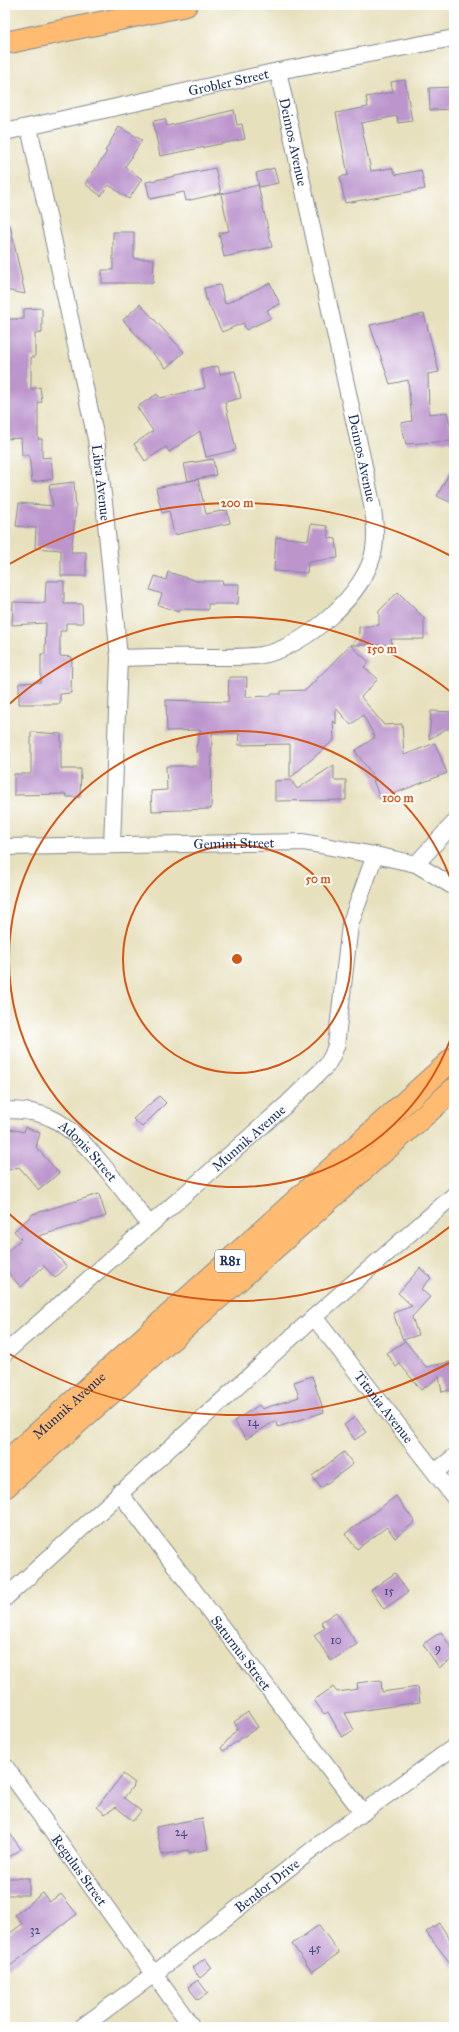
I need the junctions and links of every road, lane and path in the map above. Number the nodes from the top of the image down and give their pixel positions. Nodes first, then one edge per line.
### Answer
1 (186, 5) edge
2 (454, 38) edge
3 (5, 43) edge
4 (278, 71) junction
5 (29, 127) junction
6 (5, 132) edge
7 (119, 658) junction
8 (454, 823) edge
9 (112, 845) junction
10 (5, 847) edge
11 (374, 855) junction
12 (416, 864) junction
13 (454, 887) edge
14 (454, 1058) edge
15 (454, 1089) edge
16 (5, 1110) edge
17 (454, 1195) edge
18 (150, 1225) junction
19 (314, 1317) junction
20 (5, 1353) edge
21 (454, 1457) edge
22 (5, 1463) edge
23 (435, 1472) junction
24 (5, 1487) edge
25 (119, 1492) junction
26 (454, 1498) edge
27 (5, 1598) edge
28 (454, 1747) edge
29 (5, 1766) edge
30 (363, 1813) junction
31 (154, 1974) junction
32 (82, 2027) edge
33 (192, 2027) edge

1 - 3 main road
2 - 4 street, Grobler Street
4 - 5 street, Grobler Street
4 - 7 street, Deimos Avenue
5 - 6 street, Grobler Street
5 - 7 street, Libra Avenue
7 - 9 street, Libra Avenue
8 - 12 street
9 - 10 street, Gemini Street
9 - 11 street, Gemini Street
11 - 12 street, Gemini Street
11 - 18 street, Munnik Avenue
12 - 13 street, Gemini Street
14 - 22 main road, Munnik Avenue / R81
15 - 24 main road, Munnik Avenue / R81
16 - 18 street, Adonis Street
17 - 19 street
18 - 20 street, Munnik Avenue
19 - 23 street, Titania Avenue
19 - 25 street
21 - 23 street
23 - 26 street, Titania Avenue
25 - 27 street
25 - 30 street, Saturnus Street
28 - 30 street, Bendor Drive
29 - 31 street, Regulus Street
30 - 31 street, Bendor Drive
31 - 32 street, Bendor Drive
31 - 33 street, Regulus Street

